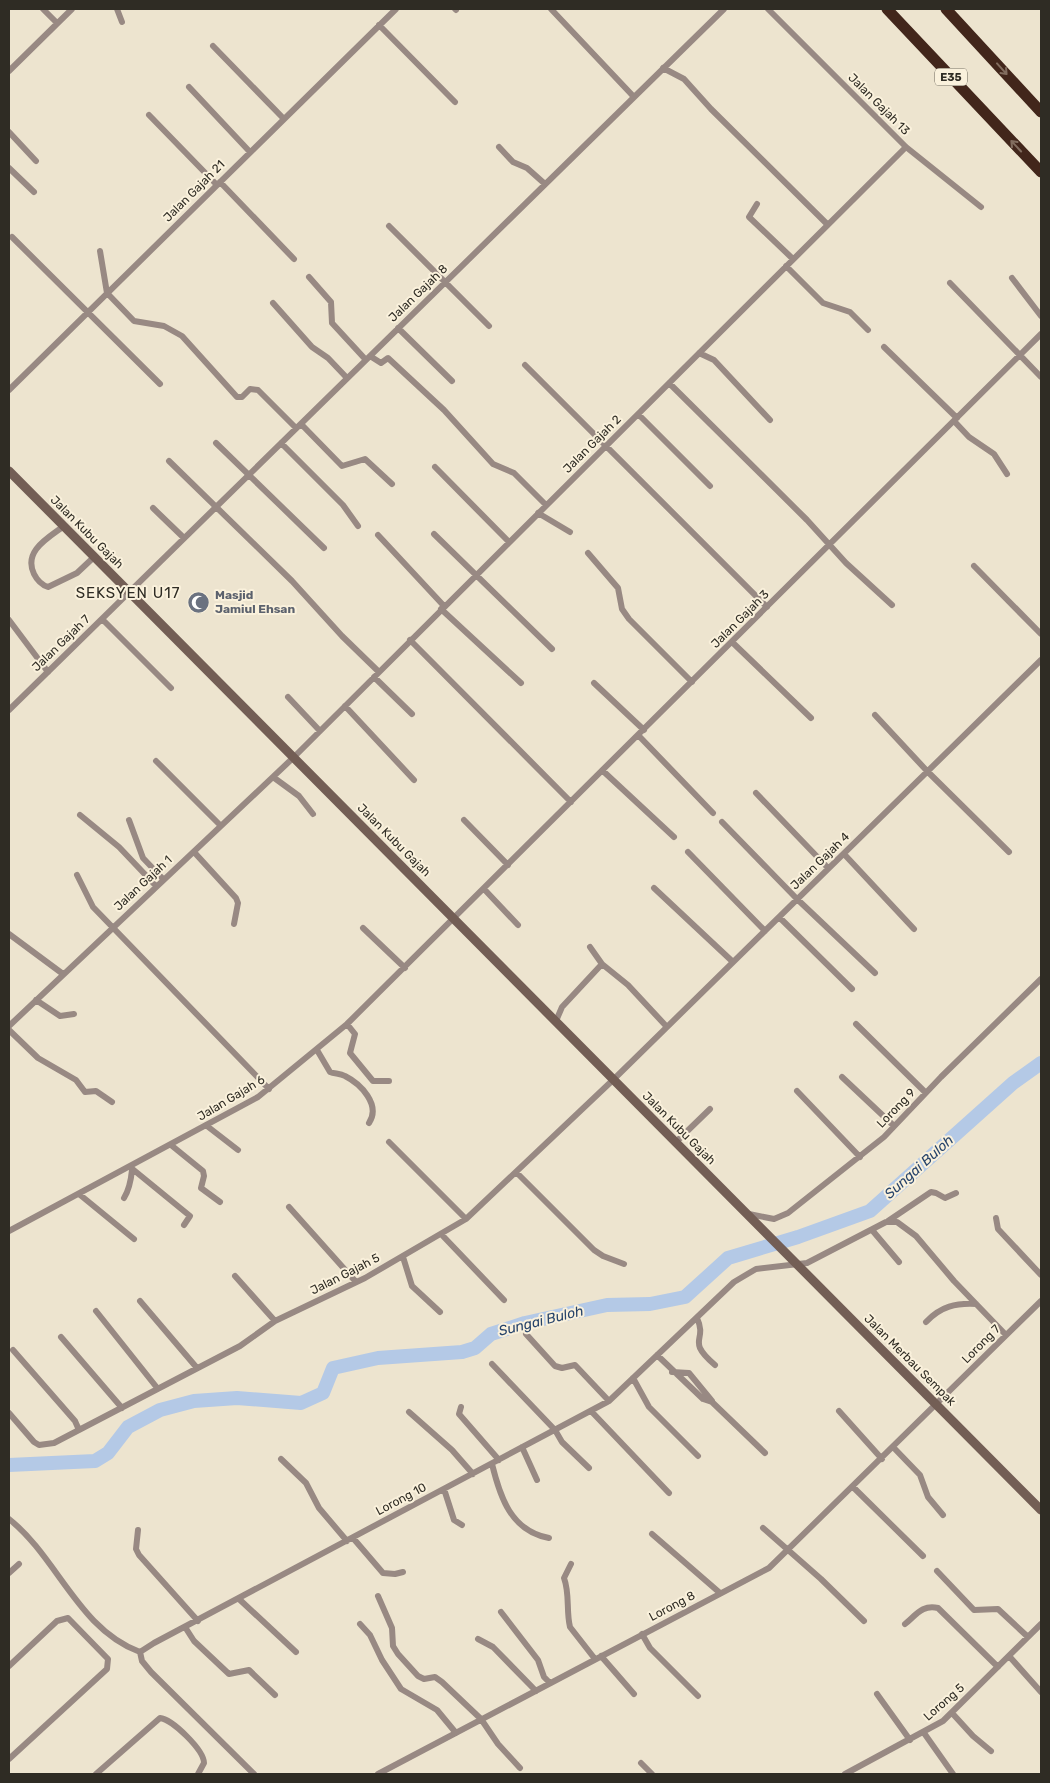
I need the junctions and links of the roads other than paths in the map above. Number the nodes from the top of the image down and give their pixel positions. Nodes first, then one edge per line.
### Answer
1 (43, 9) edge
2 (72, 9) edge
3 (118, 9) edge
4 (396, 9) edge
5 (551, 9) edge
6 (724, 9) edge
7 (768, 9) edge
8 (887, 9) edge
9 (946, 9) edge
10 (122, 22) dead end
11 (57, 24) junction
12 (379, 26) junction
13 (214, 46) dead end
14 (663, 68) junction
15 (9, 71) edge
16 (189, 87) dead end
17 (634, 97) junction
18 (455, 102) dead end
19 (1041, 112) edge
20 (149, 115) dead end
21 (284, 119) junction
22 (9, 132) edge
23 (498, 147) dead end
24 (906, 147) junction
25 (250, 152) junction
26 (36, 161) dead end
27 (9, 168) edge
28 (1041, 172) edge
29 (218, 183) junction
30 (545, 184) junction
31 (34, 192) dead end
32 (757, 204) dead end
33 (981, 207) dead end
34 (828, 225) junction
35 (389, 226) dead end
36 (12, 237) dead end
37 (100, 251) dead end
38 (294, 259) dead end
39 (794, 259) junction
40 (786, 266) junction
41 (309, 277) dead end
42 (1012, 278) dead end
43 (445, 282) junction
44 (950, 283) dead end
45 (107, 293) junction
46 (273, 303) dead end
47 (88, 312) junction
48 (1041, 316) edge
49 (488, 326) dead end
50 (398, 328) junction
51 (868, 330) dead end
52 (1041, 334) edge
53 (884, 347) dead end
54 (378, 348) junction
55 (699, 353) junction
56 (1020, 356) junction
57 (368, 358) junction
58 (388, 358) junction
59 (525, 365) dead end
60 (347, 378) junction
61 (1041, 378) edge
62 (452, 381) dead end
63 (669, 383) junction
64 (160, 384) dead end
65 (9, 388) edge
66 (638, 414) junction
67 (770, 420) dead end
68 (956, 420) junction
69 (298, 426) junction
70 (216, 443) dead end
71 (281, 443) junction
72 (605, 446) junction
73 (169, 461) dead end
74 (435, 467) dead end
75 (9, 470) edge
76 (1008, 474) dead end
77 (248, 475) junction
78 (392, 484) dead end
79 (710, 486) dead end
80 (546, 505) junction
81 (216, 507) junction
82 (153, 508) dead end
83 (538, 513) junction
84 (64, 526) junction
85 (358, 526) dead end
86 (570, 532) dead end
87 (434, 534) dead end
88 (378, 535) dead end
89 (184, 538) junction
90 (509, 542) junction
91 (830, 545) junction
92 (324, 548) dead end
93 (588, 553) dead end
94 (94, 557) junction
95 (974, 566) dead end
96 (476, 575) junction
97 (129, 592) junction
98 (892, 605) dead end
99 (768, 607) junction
100 (443, 608) junction
101 (102, 619) junction
102 (9, 620) edge
103 (1041, 634) edge
104 (410, 640) junction
105 (732, 642) junction
106 (552, 648) dead end
107 (1041, 660) edge
108 (48, 672) junction
109 (376, 674) junction
110 (692, 682) junction
111 (521, 683) dead end
112 (594, 683) dead end
113 (172, 688) dead end
114 (288, 697) dead end
115 (345, 706) junction
116 (9, 710) edge
117 (412, 714) dead end
118 (875, 716) dead end
119 (810, 718) dead end
120 (320, 731) junction
121 (641, 733) junction
122 (294, 756) junction
123 (156, 761) dead end
124 (603, 771) junction
125 (927, 772) junction
126 (273, 777) junction
127 (414, 780) dead end
128 (756, 793) dead end
129 (571, 802) junction
130 (713, 813) dead end
131 (80, 814) dead end
132 (313, 814) dead end
133 (129, 820) dead end
134 (464, 820) dead end
135 (722, 822) dead end
136 (221, 826) junction
137 (674, 837) dead end
138 (194, 852) junction
139 (688, 852) dead end
140 (1009, 852) dead end
141 (844, 854) junction
142 (508, 865) junction
143 (828, 868) junction
144 (77, 875) dead end
145 (163, 880) junction
146 (156, 886) junction
147 (654, 888) dead end
148 (484, 889) junction
149 (797, 899) junction
150 (779, 917) junction
151 (454, 919) junction
152 (234, 924) dead end
153 (518, 925) dead end
154 (113, 927) junction
155 (363, 928) dead end
156 (914, 929) dead end
157 (764, 931) junction
158 (9, 934) edge
159 (590, 947) dead end
160 (733, 962) junction
161 (602, 964) junction
162 (405, 968) junction
163 (875, 973) dead end
164 (63, 974) junction
165 (1041, 979) edge
166 (852, 989) dead end
167 (36, 1000) junction
168 (74, 1014) dead end
169 (556, 1021) junction
170 (347, 1024) junction
171 (856, 1024) dead end
172 (667, 1027) junction
173 (9, 1028) edge
174 (317, 1050) junction
175 (842, 1077) dead end
176 (614, 1079) junction
177 (389, 1081) dead end
178 (269, 1089) junction
179 (797, 1091) dead end
180 (926, 1093) junction
181 (112, 1102) dead end
182 (710, 1109) dead end
183 (370, 1123) dead end
184 (207, 1126) junction
185 (894, 1126) junction
186 (389, 1142) dead end
187 (676, 1142) junction
188 (171, 1145) junction
189 (238, 1150) dead end
190 (860, 1157) junction
191 (131, 1169) junction
192 (517, 1173) junction
193 (956, 1193) dead end
194 (78, 1194) junction
195 (124, 1198) dead end
196 (220, 1202) dead end
197 (290, 1207) dead end
198 (747, 1214) junction
199 (996, 1218) dead end
200 (466, 1220) junction
201 (886, 1222) junction
202 (184, 1225) dead end
203 (761, 1228) joint
204 (872, 1230) junction
205 (9, 1231) edge
206 (442, 1235) junction
207 (134, 1239) dead end
208 (403, 1257) junction
209 (794, 1261) junction
210 (899, 1262) dead end
211 (624, 1264) dead end
212 (1041, 1275) edge
213 (235, 1276) dead end
214 (356, 1282) junction
215 (504, 1300) dead end
216 (1041, 1300) edge
217 (140, 1301) dead end
218 (976, 1304) junction
219 (96, 1311) dead end
220 (440, 1312) dead end
221 (697, 1318) junction
222 (275, 1321) junction
223 (926, 1322) dead end
224 (526, 1334) dead end
225 (1006, 1335) junction
226 (61, 1338) dead end
227 (13, 1350) dead end
228 (657, 1355) junction
229 (492, 1364) dead end
230 (715, 1365) dead end
231 (197, 1368) junction
232 (672, 1372) junction
233 (632, 1378) junction
234 (158, 1389) junction
235 (609, 1401) junction
236 (712, 1402) junction
237 (936, 1404) junction
238 (461, 1407) dead end
239 (122, 1408) junction
240 (591, 1410) junction
241 (839, 1411) dead end
242 (409, 1412) dead end
243 (9, 1413) edge
244 (79, 1430) junction
245 (554, 1430) junction
246 (893, 1447) junction
247 (522, 1448) junction
248 (765, 1453) dead end
249 (698, 1456) dead end
250 (281, 1459) dead end
251 (882, 1459) junction
252 (499, 1460) junction
253 (492, 1464) junction
254 (589, 1468) dead end
255 (473, 1474) junction
256 (536, 1480) dead end
257 (853, 1487) junction
258 (444, 1489) junction
259 (669, 1493) dead end
260 (1041, 1510) edge
261 (943, 1515) dead end
262 (9, 1519) edge
263 (462, 1525) dead end
264 (763, 1528) dead end
265 (138, 1530) dead end
266 (652, 1534) dead end
267 (549, 1538) dead end
268 (350, 1539) junction
269 (789, 1550) junction
270 (923, 1556) dead end
271 (18, 1564) dead end
272 (571, 1564) dead end
273 (937, 1571) dead end
274 (403, 1572) dead end
275 (9, 1573) edge
276 (720, 1593) junction
277 (378, 1596) dead end
278 (239, 1599) junction
279 (501, 1612) dead end
280 (198, 1621) junction
281 (864, 1621) dead end
282 (360, 1624) dead end
283 (905, 1624) dead end
284 (1041, 1624) edge
285 (185, 1627) junction
286 (642, 1634) junction
287 (1028, 1637) junction
288 (478, 1639) dead end
289 (140, 1652) junction
290 (296, 1652) dead end
291 (1009, 1656) junction
292 (598, 1658) junction
293 (9, 1666) edge
294 (998, 1667) junction
295 (550, 1683) junction
296 (536, 1690) junction
297 (1041, 1692) edge
298 (634, 1694) dead end
299 (877, 1694) dead end
300 (275, 1695) dead end
301 (698, 1696) dead end
302 (952, 1713) junction
303 (480, 1719) junction
304 (456, 1733) junction
305 (924, 1733) junction
306 (910, 1740) junction
307 (991, 1751) dead end
308 (9, 1759) edge
309 (641, 1762) dead end
310 (520, 1768) dead end
311 (854, 1772) edge
312 (96, 1774) edge
313 (198, 1774) edge
314 (254, 1774) edge
315 (378, 1774) edge
316 (652, 1774) edge
317 (845, 1774) edge
318 (953, 1774) edge

1 - 11 street
2 - 11 street
3 - 10 street
4 - 12 street, Jalan Gajah 21
5 - 17 street
6 - 14 street, Jalan Gajah 8
7 - 24 street, Jalan Gajah 13
28 -> 8 highway, E35
9 -> 19 highway
11 - 15 street
12 - 18 street
12 - 21 street, Jalan Gajah 21
13 - 21 street
14 - 17 street, Jalan Gajah 8
14 - 34 street
16 - 25 street
17 - 30 street, Jalan Gajah 8
20 - 29 street
21 - 25 street, Jalan Gajah 21
22 - 26 street
23 - 30 street
24 - 33 street, Jalan Gajah 13
24 - 34 street, Jalan Gajah 2
25 - 29 street, Jalan Gajah 21
27 - 31 street
29 - 38 street
29 - 45 street, Jalan Gajah 21
30 - 43 street, Jalan Gajah 8
32 - 39 street
34 - 39 street, Jalan Gajah 2
35 - 43 street
36 - 47 street
37 - 45 street
39 - 40 street, Jalan Gajah 2
40 - 51 street
40 - 55 street, Jalan Gajah 2
41 - 57 street
42 - 48 street
43 - 49 street
43 - 50 street, Jalan Gajah 8
44 - 56 street
45 - 47 street, Jalan Gajah 21
45 - 69 street
46 - 60 street
47 - 64 street
47 - 65 street, Jalan Gajah 21
50 - 54 street, Jalan Gajah 8
50 - 62 street
52 - 56 street, Jalan Gajah 3
53 - 68 street
54 - 57 street, Jalan Gajah 8
54 - 58 street
55 - 63 street, Jalan Gajah 2
55 - 67 street
56 - 61 street
56 - 68 street, Jalan Gajah 3
57 - 58 street
57 - 60 street, Jalan Gajah 8
58 - 80 street
59 - 72 street
60 - 69 street, Jalan Gajah 8
63 - 66 street, Jalan Gajah 2
63 - 91 street
66 - 72 street, Jalan Gajah 2
66 - 79 street
68 - 76 street
68 - 91 street, Jalan Gajah 3
69 - 71 street, Jalan Gajah 8
69 - 78 street
70 - 77 street
71 - 77 street, Jalan Gajah 8
71 - 85 street
72 - 80 street, Jalan Gajah 2
72 - 99 street
73 - 81 street
74 - 90 street
75 - 84 street, Jalan Kubu Gajah
77 - 81 street, Jalan Gajah 8
77 - 92 street
80 - 83 street, Jalan Gajah 2
81 - 89 street, Jalan Gajah 8
81 - 109 street
82 - 89 street
83 - 86 street
83 - 90 street, Jalan Gajah 2
84 - 94 street, Jalan Kubu Gajah
84 - 94 street
87 - 96 street
88 - 100 street
89 - 97 street, Jalan Gajah 8
90 - 96 street, Jalan Gajah 2
91 - 98 street
91 - 99 street, Jalan Gajah 3
93 - 110 street
94 - 97 street, Jalan Kubu Gajah
95 - 103 street
96 - 100 street, Jalan Gajah 2
96 - 106 street
97 - 101 street, Jalan Gajah 7
97 - 122 street, Jalan Kubu Gajah
99 - 105 street, Jalan Gajah 3
100 - 104 street, Jalan Gajah 2
100 - 111 street
101 - 108 street, Jalan Gajah 7
101 - 113 street
102 - 108 street
104 - 109 street, Jalan Gajah 2
104 - 129 street
105 - 110 street, Jalan Gajah 3
105 - 119 street
107 - 125 street, Jalan Gajah 4
108 - 116 street, Jalan Gajah 7
109 - 115 street, Jalan Gajah 2
109 - 117 street
110 - 121 street, Jalan Gajah 3
112 - 121 street
114 - 120 street
115 - 120 street, Jalan Gajah 2
115 - 127 street
118 - 125 street
120 - 122 street, Jalan Gajah 2
121 - 124 street, Jalan Gajah 3
121 - 130 street
122 - 126 street, Jalan Gajah 1
122 - 151 street, Jalan Kubu Gajah
123 - 136 street
124 - 129 street, Jalan Gajah 3
124 - 137 street
125 - 140 street
125 - 141 street, Jalan Gajah 4
126 - 132 street
126 - 136 street, Jalan Gajah 1
128 - 143 street
129 - 142 street, Jalan Gajah 3
131 - 146 street
133 - 145 street
134 - 142 street
135 - 149 street
136 - 138 street, Jalan Gajah 1
138 - 145 street, Jalan Gajah 1
138 - 152 street
139 - 157 street
141 - 143 street, Jalan Gajah 4
141 - 156 street
142 - 148 street, Jalan Gajah 3
143 - 149 street, Jalan Gajah 4
144 - 154 street
145 - 146 street, Jalan Gajah 1
146 - 154 street, Jalan Gajah 1
147 - 160 street
148 - 151 street, Jalan Gajah 3
148 - 153 street
149 - 150 street, Jalan Gajah 4
149 - 163 street
150 - 157 street, Jalan Gajah 4
150 - 166 street
151 - 162 street, Jalan Gajah 6
151 - 169 street, Jalan Kubu Gajah
154 - 164 street, Jalan Gajah 1
154 - 178 street
155 - 162 street
157 - 160 street, Jalan Gajah 4
158 - 164 street
159 - 161 street
160 - 172 street, Jalan Gajah 4
161 - 169 street
161 - 172 street
162 - 170 street, Jalan Gajah 6
164 - 167 street, Jalan Gajah 1
165 - 180 street, Lorong 9
167 - 168 street
167 - 173 street, Jalan Gajah 1
169 - 176 street, Jalan Kubu Gajah
170 - 174 street, Jalan Gajah 6
170 - 177 street
171 - 180 street
172 - 176 street, Jalan Gajah 4
173 - 181 street
174 - 178 street, Jalan Gajah 6
174 - 183 street
175 - 185 street
176 - 187 street, Jalan Kubu Gajah
176 - 192 street, Jalan Gajah 5
178 - 184 street, Jalan Gajah 6
179 - 190 street
180 - 185 street, Lorong 9
182 - 187 street
184 - 188 street, Jalan Gajah 6
184 - 189 street
185 - 190 street, Lorong 9
186 - 200 street
187 - 198 street, Jalan Kubu Gajah
188 - 191 street, Jalan Gajah 6
188 - 196 street
190 - 198 street, Lorong 9
191 - 194 street, Jalan Gajah 6
191 - 195 street
191 - 202 street
192 - 200 street, Jalan Gajah 5
192 - 211 street
193 - 201 street, Lorong 10
194 - 205 street, Jalan Gajah 6
194 - 207 street
197 - 214 street
198 - 203 street, Jalan Kubu Gajah
199 - 212 street
200 - 206 street, Jalan Gajah 5
201 - 204 street, Lorong 10
201 - 218 street
203 - 209 street, Jalan Merbau Sempak
204 - 209 street, Lorong 10
204 - 210 street
206 - 208 street, Jalan Gajah 5
206 - 215 street
208 - 214 street, Jalan Gajah 5
208 - 220 street
209 - 221 street, Lorong 10
209 - 237 street, Jalan Merbau Sempak
213 - 222 street
214 - 222 street, Jalan Gajah 5
216 - 225 street, Lorong 7
217 - 231 street
218 - 223 street
218 - 225 street
219 - 234 street
221 - 228 street, Lorong 10
221 - 230 street
222 - 231 street, Jalan Gajah 5
224 - 235 street
225 - 237 street, Lorong 7
226 - 239 street
227 - 244 street
228 - 232 street
228 - 233 street, Lorong 10
229 - 245 street
231 - 234 street, Jalan Gajah 5
232 - 236 street
232 - 236 street
233 - 235 street, Lorong 10
233 - 249 street
234 - 239 street, Jalan Gajah 5
235 - 240 street, Lorong 10
236 - 248 street
237 - 246 street, Lorong 8
237 - 260 street, Jalan Merbau Sempak
238 - 252 street
239 - 244 street, Jalan Gajah 5
240 - 245 street, Lorong 10
240 - 259 street
241 - 251 street
242 - 255 street
243 - 244 street, Jalan Gajah 5
245 - 247 street, Lorong 10
245 - 254 street
246 - 251 street, Lorong 8
246 - 261 street
247 - 252 street, Lorong 10
247 - 256 street
250 - 268 street
251 - 257 street, Lorong 8
252 - 253 street, Lorong 10
253 - 255 street, Lorong 10
253 - 267 street
255 - 258 street, Lorong 10
257 - 269 street, Lorong 8
257 - 270 street
258 - 263 street
258 - 268 street, Lorong 10
262 - 289 street
264 - 269 street
265 - 280 street
266 - 276 street
268 - 274 street
268 - 278 street, Lorong 10
269 - 276 street, Lorong 8
269 - 281 street
271 - 275 street
272 - 292 street
273 - 287 street
276 - 286 street, Lorong 8
277 - 303 street
278 - 280 street, Lorong 10
278 - 290 street
279 - 295 street
280 - 285 street, Lorong 10
282 - 304 street
283 - 294 street
284 - 287 street, Lorong 5
285 - 289 street, Lorong 10
285 - 300 street
286 - 292 street, Lorong 8
286 - 301 street
287 - 291 street, Lorong 5
288 - 296 street
289 - 314 street
291 - 294 street, Lorong 5
291 - 297 street
292 - 295 street, Lorong 8
292 - 298 street
293 - 308 street
294 - 302 street, Lorong 5
295 - 296 street, Lorong 8
296 - 303 street, Lorong 8
299 - 306 street
302 - 305 street, Lorong 5
302 - 307 street
303 - 304 street, Lorong 8
303 - 310 street
304 - 315 street, Lorong 8
305 - 306 street, Lorong 5
305 - 318 street
306 - 311 street, Lorong 5
309 - 316 street
311 - 317 street, Lorong 5
312 - 313 street

